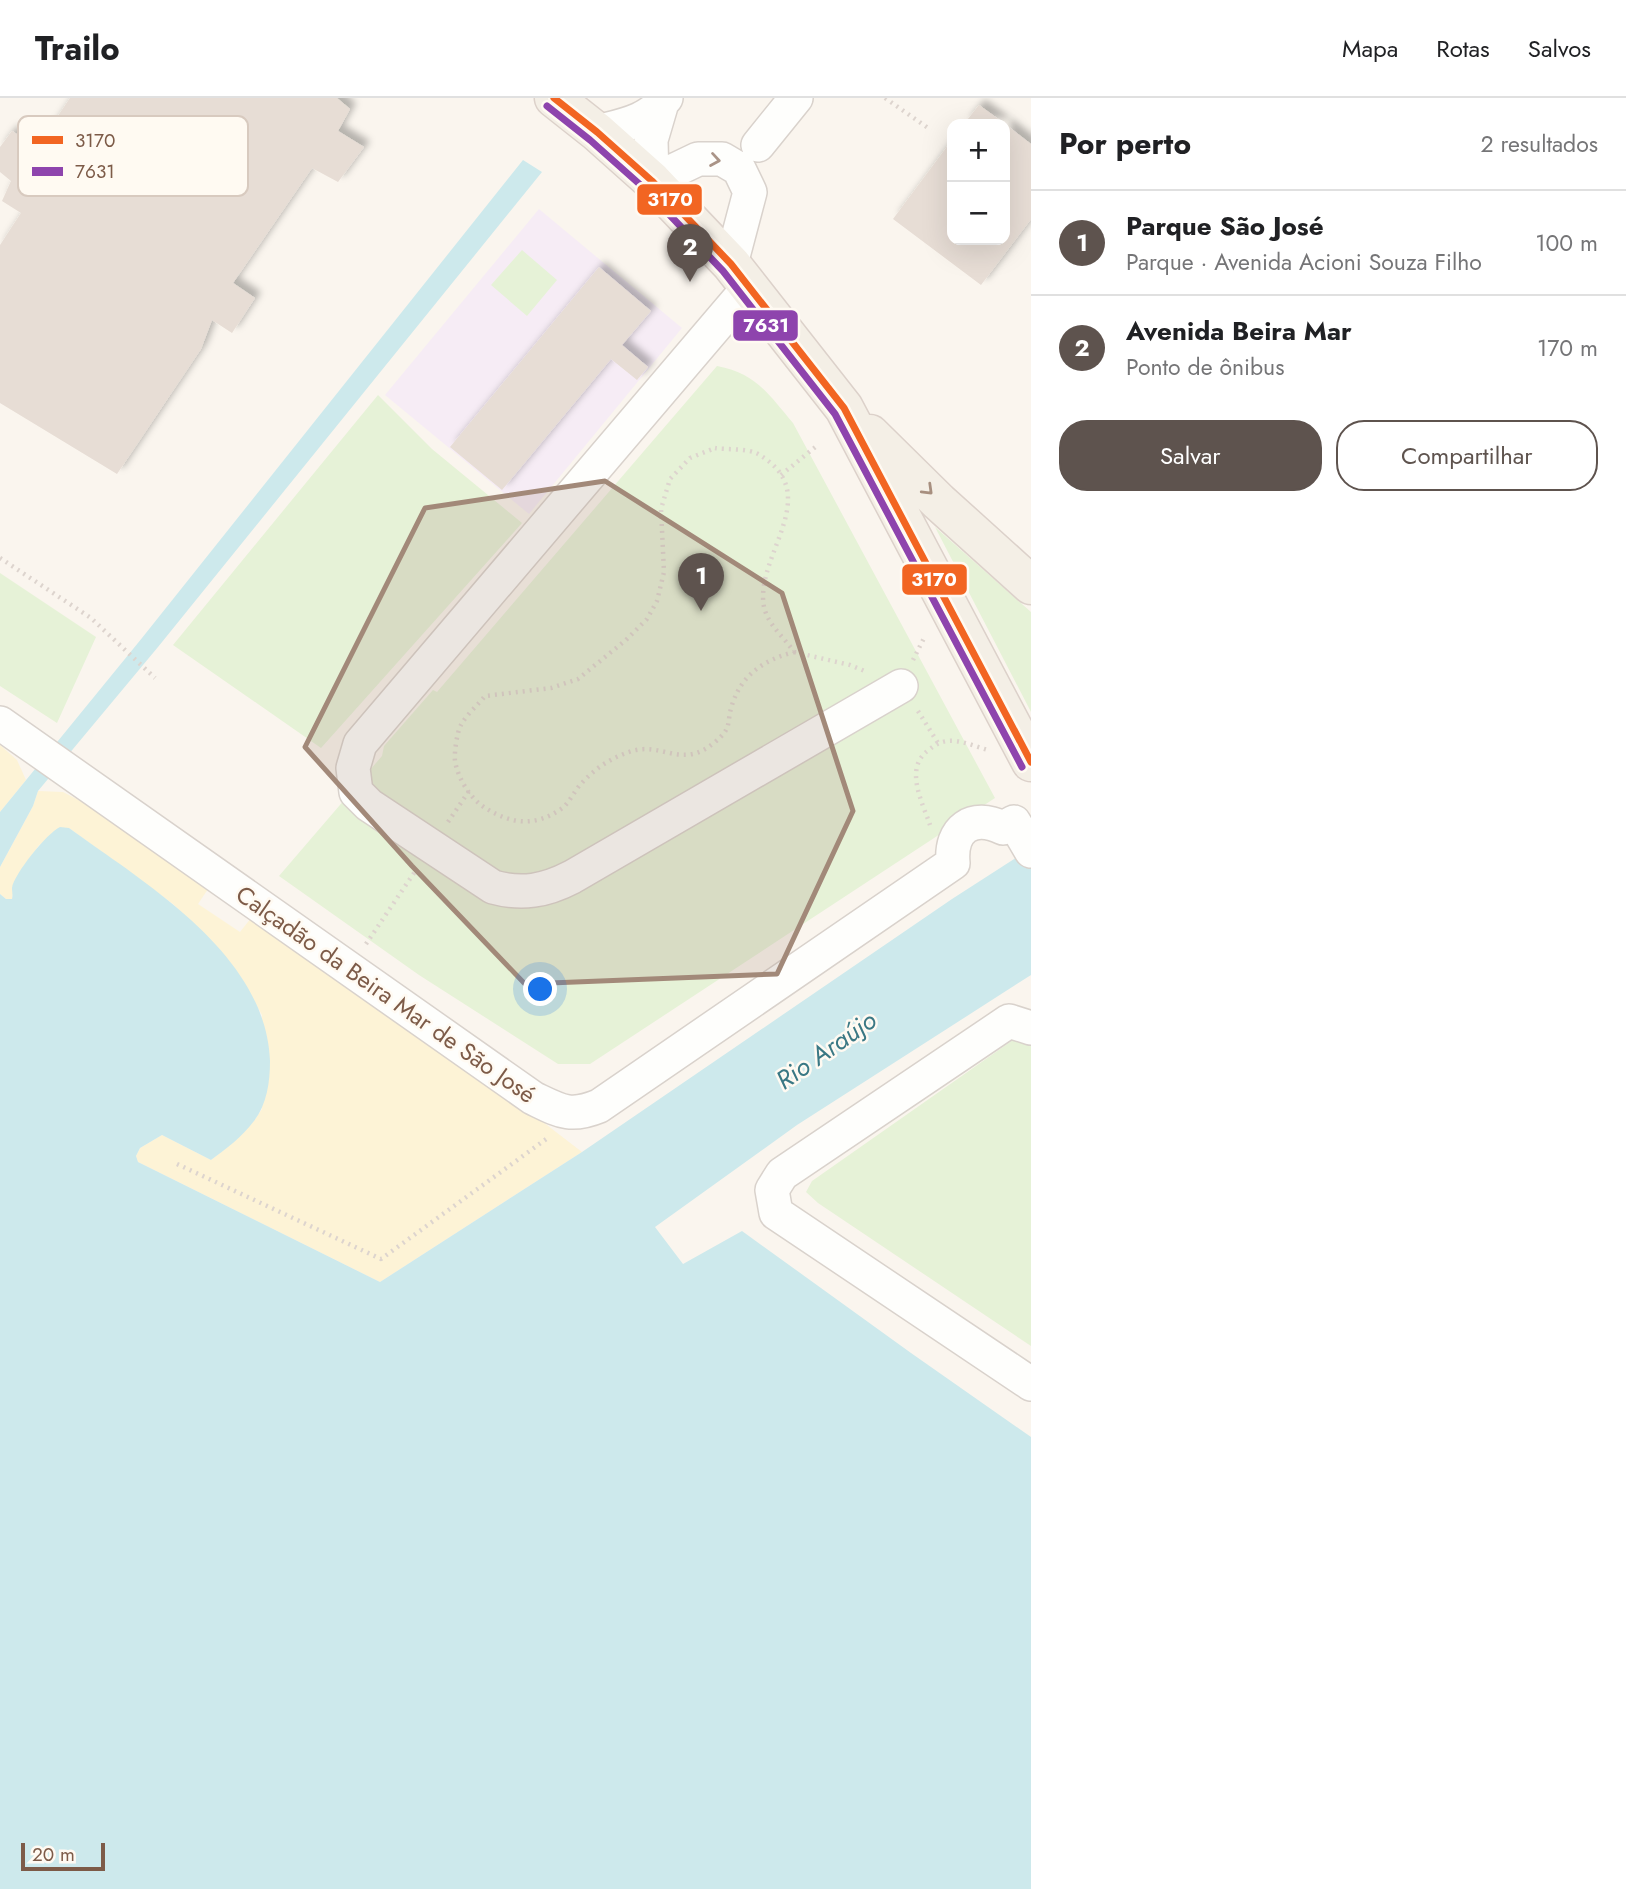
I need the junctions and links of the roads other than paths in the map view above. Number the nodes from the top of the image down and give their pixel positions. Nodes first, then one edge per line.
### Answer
1 (554, 98) edge
2 (796, 98) edge
3 (663, 102) edge
4 (597, 132) junction
5 (758, 145) dead end
6 (652, 181) junction
7 (741, 275) junction
8 (844, 408) junction
9 (1031, 585) edge
10 (901, 686) road end
11 (0, 723) edge
12 (1031, 762) edge
13 (1031, 850) edge
14 (1031, 1028) edge
15 (1031, 1384) edge

1 - 4 main road
2 - 5 street
3 - 4 street
3 - 6 street
4 - 6 main road
6 - 7 main road
6 -> 7 street
7 - 8 main road
7 - 10 street
8 -> 9 main road
8 - 12 main road
11 - 13 street, Calçadão da Beira Mar de São José
14 - 15 street

